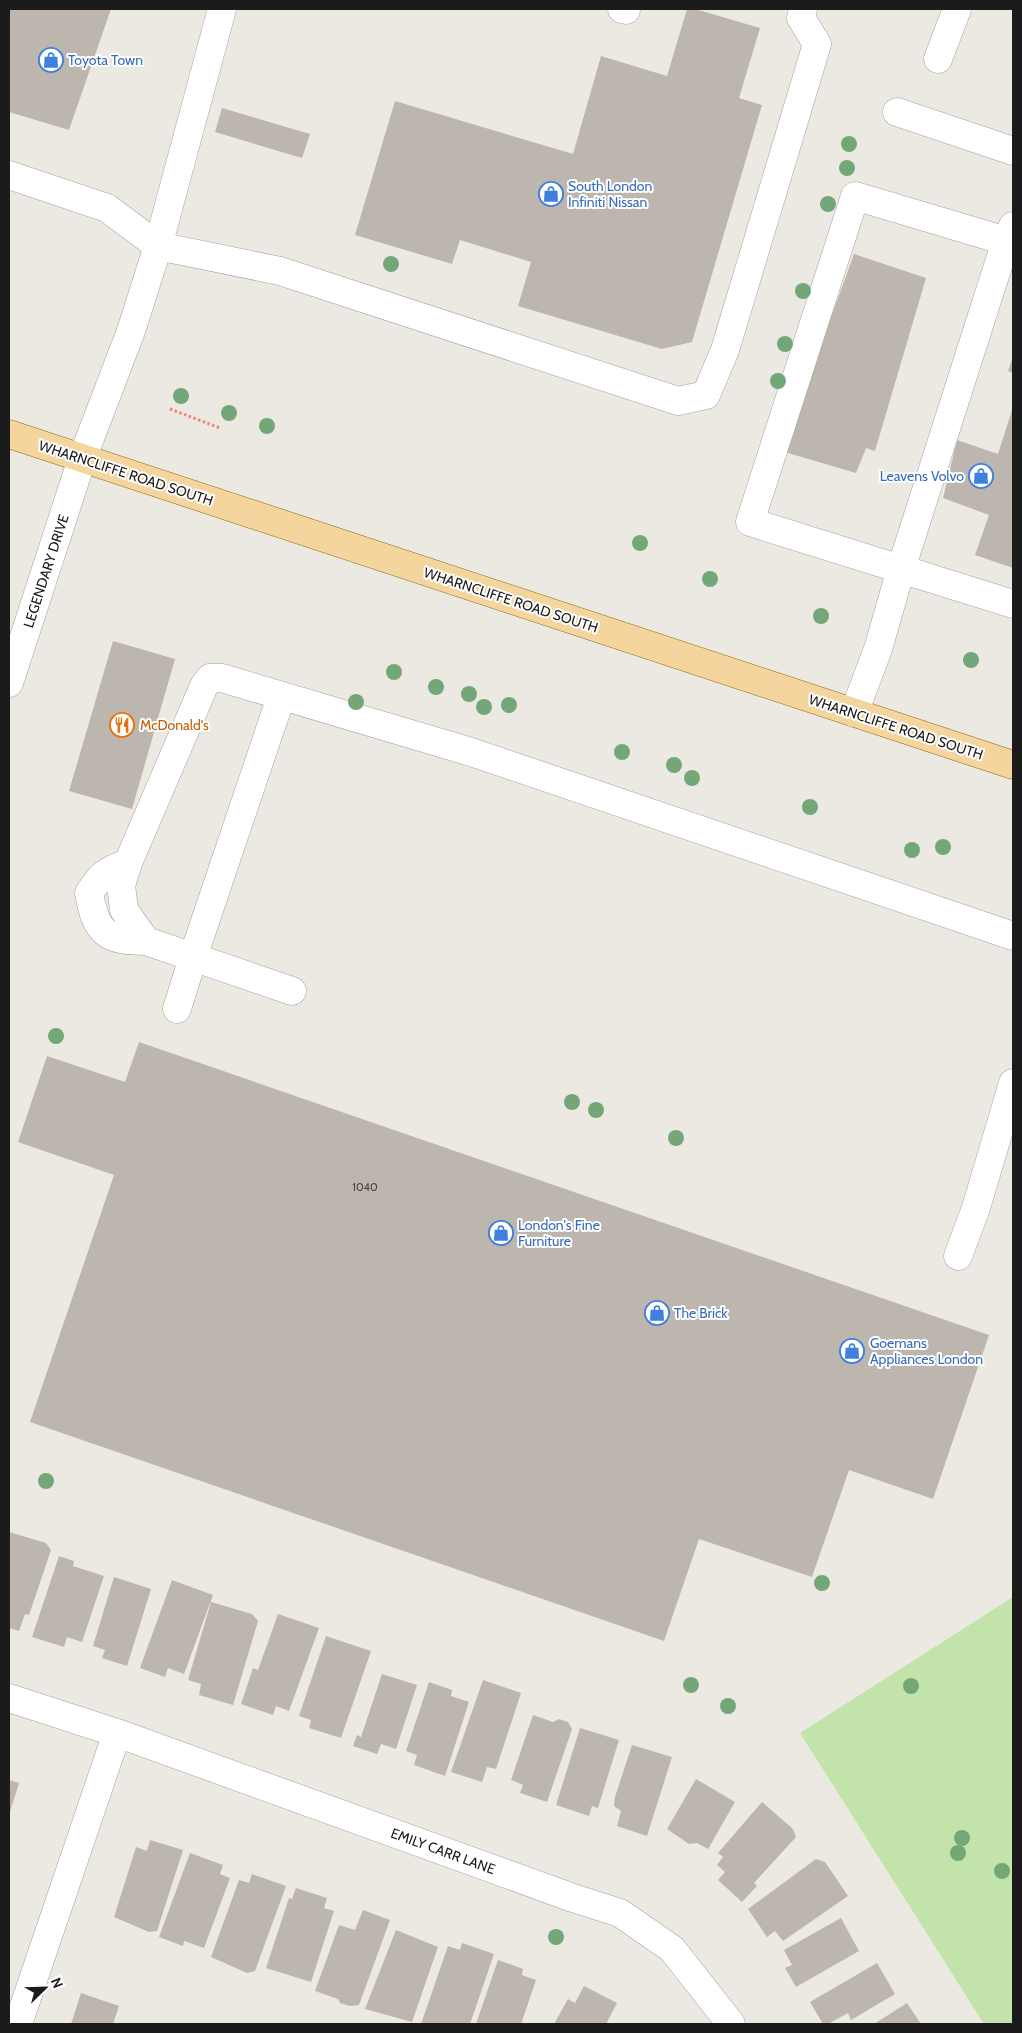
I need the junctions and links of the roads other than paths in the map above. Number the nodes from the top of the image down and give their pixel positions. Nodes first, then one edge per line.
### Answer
1 (222, 9) edge
2 (803, 9) edge
3 (957, 9) edge
4 (938, 59) dead end
5 (897, 112) dead end
6 (1013, 152) edge
7 (9, 175) edge
8 (1010, 234) edge
9 (158, 246) junction
10 (9, 434) edge
11 (82, 459) junction
12 (901, 569) junction
13 (1013, 604) edge
14 (9, 682) edge
15 (281, 697) junction
16 (854, 714) junction
17 (1013, 765) edge
18 (1013, 936) edge
19 (193, 957) junction
20 (292, 991) dead end
21 (176, 1009) dead end
22 (1013, 1083) edge
23 (958, 1256) dead end
24 (9, 1698) edge
25 (117, 1733) junction
26 (18, 2024) edge
27 (730, 2024) edge

1 - 9 street, LEGENDARY DRIVE
2 - 9 street
3 - 4 street
5 - 6 street
7 - 9 street
8 - 12 street
8 - 12 street
9 - 11 street, LEGENDARY DRIVE
10 - 11 main road, WHARNCLIFFE ROAD SOUTH
11 - 14 street, LEGENDARY DRIVE
11 - 16 main road, WHARNCLIFFE ROAD SOUTH
12 - 13 street
12 - 16 street
15 - 18 street
15 - 19 street
15 - 19 street
16 - 17 main road, WHARNCLIFFE ROAD SOUTH
19 - 20 street
19 - 21 street
22 - 23 street
24 - 25 street, EMILY CARR LANE
25 - 26 street
25 - 27 street, EMILY CARR LANE

